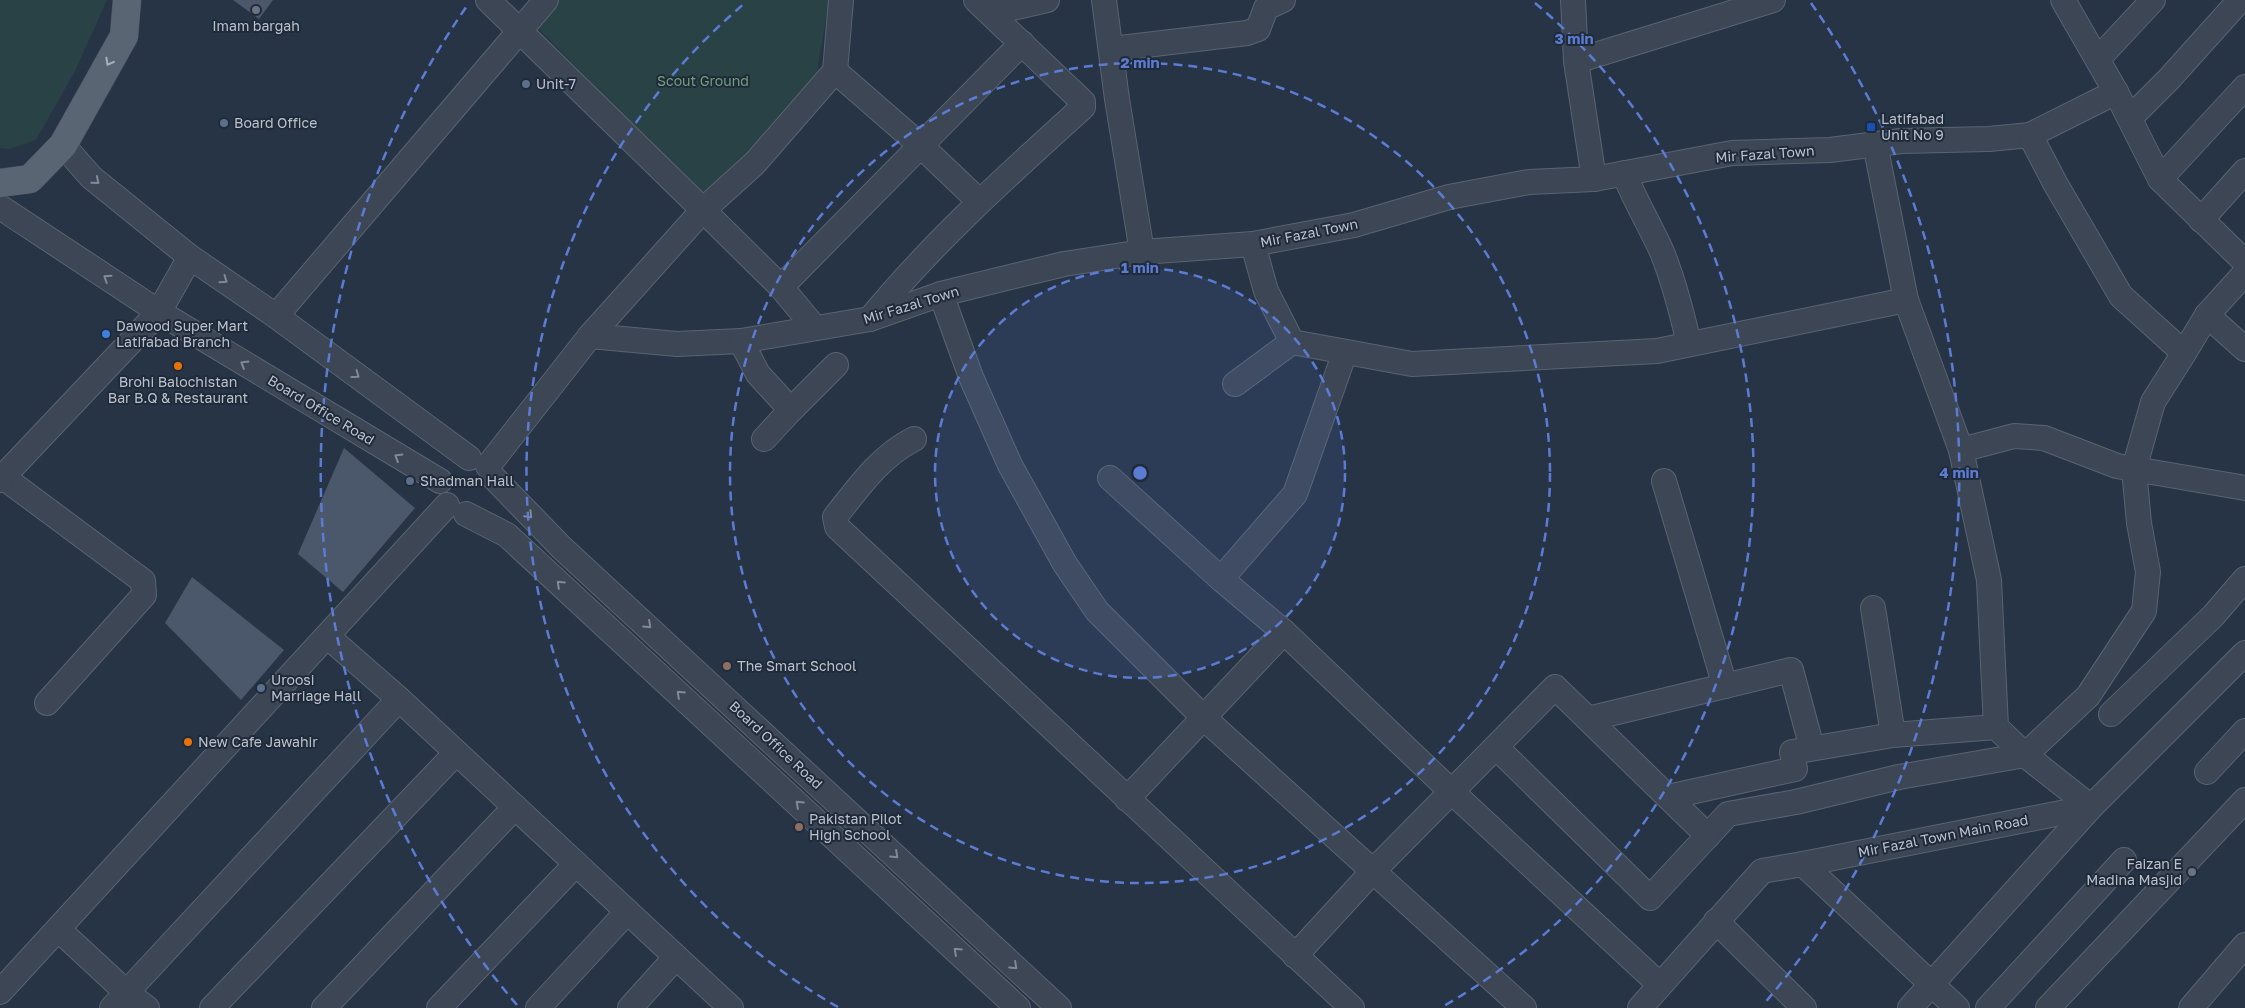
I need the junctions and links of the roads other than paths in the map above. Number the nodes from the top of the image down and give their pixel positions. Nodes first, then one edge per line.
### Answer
1 (127, 0) edge
2 (140, 0) edge
3 (488, 0) edge
4 (546, 0) edge
5 (842, 0) edge
6 (1048, 0) edge
7 (1104, 0) edge
8 (1283, 0) edge
9 (1573, 0) edge
10 (1773, 0) edge
11 (2153, 0) edge
12 (2240, 0) edge
13 (2067, 2) edge
14 (984, 7) edge
15 (519, 29) junction
16 (124, 36) junction
17 (1022, 43) junction
18 (1112, 49) junction
19 (2098, 59) junction
20 (1576, 61) junction
21 (835, 71) junction
22 (2245, 87) edge
23 (2116, 92) junction
24 (1117, 99) junction
25 (1083, 107) junction
26 (2130, 118) junction
27 (2030, 135) junction
28 (1875, 144) junction
29 (63, 145) junction
30 (920, 145) junction
31 (2245, 171) edge
32 (1624, 173) junction
33 (1594, 179) junction
34 (2160, 179) junction
35 (0, 183) edge
36 (979, 201) junction
37 (0, 207) edge
38 (703, 210) junction
39 (2201, 220) junction
40 (1253, 244) junction
41 (1142, 252) junction
42 (190, 257) junction
43 (2245, 262) edge
44 (2245, 273) edge
45 (780, 287) junction
46 (941, 294) junction
47 (1906, 300) junction
48 (159, 312) junction
49 (2207, 314) junction
50 (276, 316) junction
51 (870, 319) junction
52 (815, 328) junction
53 (590, 336) junction
54 (740, 341) junction
55 (1292, 342) junction
56 (1689, 344) junction
57 (2245, 348) edge
58 (1345, 352) junction
59 (2184, 354) junction
60 (836, 365) dead end
61 (1235, 384) dead end
62 (791, 410) junction
63 (764, 439) dead end
64 (914, 439) dead end
65 (1961, 450) junction
66 (484, 467) junction
67 (2134, 469) junction
68 (2, 478) edge
69 (1110, 478) dead end
70 (1664, 481) dead end
71 (440, 482) junction
72 (2245, 488) edge
73 (457, 510) junction
74 (1221, 579) junction
75 (2245, 579) edge
76 (1873, 608) dead end
77 (1284, 632) junction
78 (327, 636) junction
79 (2245, 654) edge
80 (1725, 686) junction
81 (399, 699) junction
82 (47, 703) dead end
83 (2111, 714) dead end
84 (1204, 718) junction
85 (1588, 719) junction
86 (1996, 728) junction
87 (2245, 731) edge
88 (1893, 735) junction
89 (1496, 747) junction
90 (1812, 748) junction
91 (456, 752) junction
92 (2025, 755) junction
93 (2207, 772) dead end
94 (1452, 792) junction
95 (1668, 797) junction
96 (1127, 799) junction
97 (2245, 800) edge
98 (514, 807) junction
99 (2091, 807) junction
100 (1708, 836) junction
101 (2124, 860) dead end
102 (576, 864) junction
103 (1803, 864) junction
104 (1372, 871) junction
105 (627, 912) junction
106 (1716, 921) junction
107 (58, 929) junction
108 (2245, 945) edge
109 (1295, 956) junction
110 (676, 957) junction
111 (1659, 984) junction
112 (1931, 984) junction
113 (0, 992) edge
114 (119, 1000) edge
115 (147, 1008) edge
116 (212, 1008) edge
117 (324, 1008) edge
118 (439, 1008) edge
119 (538, 1008) edge
120 (630, 1008) edge
121 (731, 1008) edge
122 (1018, 1008) edge
123 (1060, 1008) edge
124 (1352, 1008) edge
125 (1524, 1008) edge
126 (1640, 1008) edge
127 (1804, 1008) edge
128 (1910, 1008) edge
129 (1957, 1008) edge
130 (1988, 1008) edge
131 (2048, 1008) edge
132 (2191, 1008) edge

1 - 16 main road
2 - 16 main road
3 - 15 street
4 - 15 street
5 - 21 street
6 - 14 street
7 - 18 street
8 - 18 street
9 - 20 street
10 - 20 street
11 - 19 street
12 - 26 street
13 - 19 street
14 - 17 street
15 - 38 street
15 - 50 street
16 -> 29 main road
17 - 25 street
17 - 30 street
18 - 24 street
19 - 23 street
20 - 33 street
21 - 30 street
21 - 38 street
22 - 34 street
23 - 26 street
23 - 27 street
24 - 25 street
24 - 41 street
25 - 36 street
26 - 34 street
27 - 28 street, Mir Fazal Town
27 - 59 street
28 - 32 street, Mir Fazal Town
28 - 47 street
29 - 35 main road
29 -> 42 street, Board Office Road
30 - 36 street
30 - 45 street
31 - 39 street
32 - 33 street, Mir Fazal Town
32 - 56 street
33 - 40 street, Mir Fazal Town
34 - 39 street
36 - 51 street
48 -> 37 street, Board Office Road
38 - 45 street
38 - 53 street
39 - 43 street
40 - 41 street, Mir Fazal Town
40 - 55 street
41 - 46 street, Mir Fazal Town
42 - 48 street
42 -> 50 street, Board Office Road
44 - 49 street
45 - 52 street
46 - 51 street, Mir Fazal Town
46 - 84 street
47 - 56 street
47 - 65 street
48 - 68 street
71 -> 48 street, Board Office Road
49 - 57 street
49 - 59 street
50 -> 66 street, Board Office Road
51 - 52 street, Mir Fazal Town
52 - 54 street, Mir Fazal Town
53 - 54 street, Mir Fazal Town
53 - 66 street
54 - 62 street
55 - 58 street
55 - 61 street
56 - 58 street
58 - 74 street
59 - 67 street
60 - 62 street
62 - 63 street
64 - 96 street
65 - 67 street
65 - 86 street
66 - 71 street
66 - 73 street
66 -> 123 street, Board Office Road
67 - 72 street
67 - 92 street
68 - 82 street
69 - 74 street
70 - 80 street
71 - 73 street
73 - 78 street
122 -> 73 street, Board Office Road
74 - 77 street
75 - 83 street
76 - 88 street
77 - 84 street
77 - 94 street
78 - 81 street
78 - 107 street
79 - 99 street
80 - 85 street
80 - 90 street
81 - 91 street
81 - 114 street
84 - 96 street
84 - 104 street
85 - 89 street
85 - 95 street
86 - 88 street
86 - 92 street
87 - 93 street
88 - 90 street
89 - 94 street
89 - 100 street
90 - 95 street
91 - 98 street
91 - 116 street
92 - 99 street
92 - 100 street
94 - 104 street
94 - 111 street
95 - 100 street
96 - 109 street
97 - 131 street
98 - 102 street
98 - 117 street
99 - 103 street, Mir Fazal Town Main Road
99 - 112 street
101 - 130 street
102 - 105 street
102 - 118 street
103 - 106 street, Mir Fazal Town Main Road
103 - 112 street
104 - 109 street
104 - 125 street
105 - 110 street
105 - 119 street
106 - 111 street, Mir Fazal Town Main Road
106 - 127 street
107 - 113 street
107 - 114 street
108 - 132 street
109 - 124 street
110 - 120 street
110 - 121 street
111 - 126 street, Mir Fazal Town Main Road
112 - 128 street
112 - 129 street
114 - 115 street

